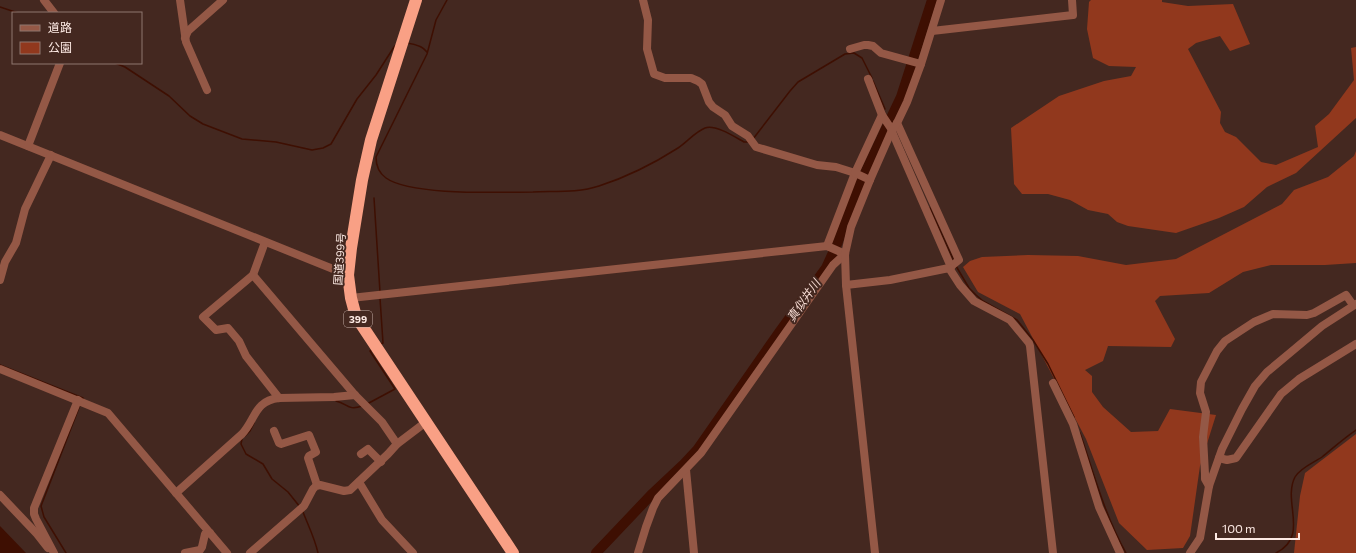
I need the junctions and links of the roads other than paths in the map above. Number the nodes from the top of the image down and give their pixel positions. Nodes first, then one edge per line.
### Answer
1 (44, 0) edge
2 (180, 0) edge
3 (223, 0) edge
4 (416, 0) edge
5 (643, 0) edge
6 (941, 0) edge
7 (1072, 0) edge
8 (53, 12) edge
9 (932, 31) junction
10 (185, 38) junction
11 (850, 49) dead end
12 (60, 64) edge
13 (920, 64) junction
14 (868, 79) dead end
15 (207, 90) dead end
16 (883, 116) junction
17 (898, 122) junction
18 (891, 129) junction
19 (0, 135) edge
20 (28, 146) junction
21 (51, 155) junction
22 (856, 174) junction
23 (869, 180) junction
24 (265, 242) junction
25 (828, 246) junction
26 (843, 253) junction
27 (952, 266) junction
28 (253, 275) junction
29 (348, 275) junction
30 (0, 280) edge
31 (846, 285) junction
32 (350, 298) junction
33 (1354, 305) edge
34 (1356, 344) edge
35 (0, 369) edge
36 (1053, 383) dead end
37 (355, 394) junction
38 (280, 398) junction
39 (78, 400) junction
40 (426, 422) junction
41 (274, 431) dead end
42 (397, 444) junction
43 (361, 454) dead end
44 (1219, 458) junction
45 (381, 462) junction
46 (686, 470) junction
47 (359, 482) junction
48 (318, 485) junction
49 (1209, 486) junction
50 (176, 493) junction
51 (0, 495) edge
52 (210, 533) junction
53 (53, 553) edge
54 (185, 553) edge
55 (227, 553) edge
56 (250, 553) edge
57 (414, 553) edge
58 (513, 553) edge
59 (638, 553) edge
60 (694, 553) edge
61 (875, 553) edge
62 (1054, 553) edge
63 (1120, 553) edge
64 (1190, 553) edge

1 - 8 street
2 - 10 street
3 - 10 street
4 - 29 highway, 国道399号 / 399
5 - 22 street
6 - 9 street
7 - 9 street
9 - 13 street
10 - 15 street
11 - 13 street
12 - 20 street
13 - 17 street
14 - 16 street
16 - 18 street
16 - 22 street
17 - 18 street
17 - 27 street
18 - 23 street
18 - 27 street
19 - 20 street
20 - 21 street
21 - 24 street
21 - 30 street
22 - 23 street
22 - 25 street
23 - 26 street
24 - 28 street
24 - 29 street
25 - 26 street
25 - 32 street
26 - 31 street
26 - 46 street
27 - 31 street
27 - 62 street
28 - 37 street
28 - 38 street
29 - 32 highway, 国道399号 / 399
31 - 61 street
32 - 40 highway, 国道399号 / 399
33 - 44 street
33 - 49 street
34 - 44 street
35 - 39 street
36 - 63 street
37 - 38 street
37 - 42 street
38 - 50 street
39 - 50 street
39 - 53 street
40 - 42 street
40 - 58 highway, 国道399号 / 399
41 - 48 street
42 - 45 street
43 - 45 street
44 - 49 street
45 - 47 street
46 - 59 street
46 - 60 street
47 - 48 street
47 - 57 street
48 - 56 street
49 - 64 street
50 - 52 street
51 - 53 street
52 - 54 street
52 - 55 street

